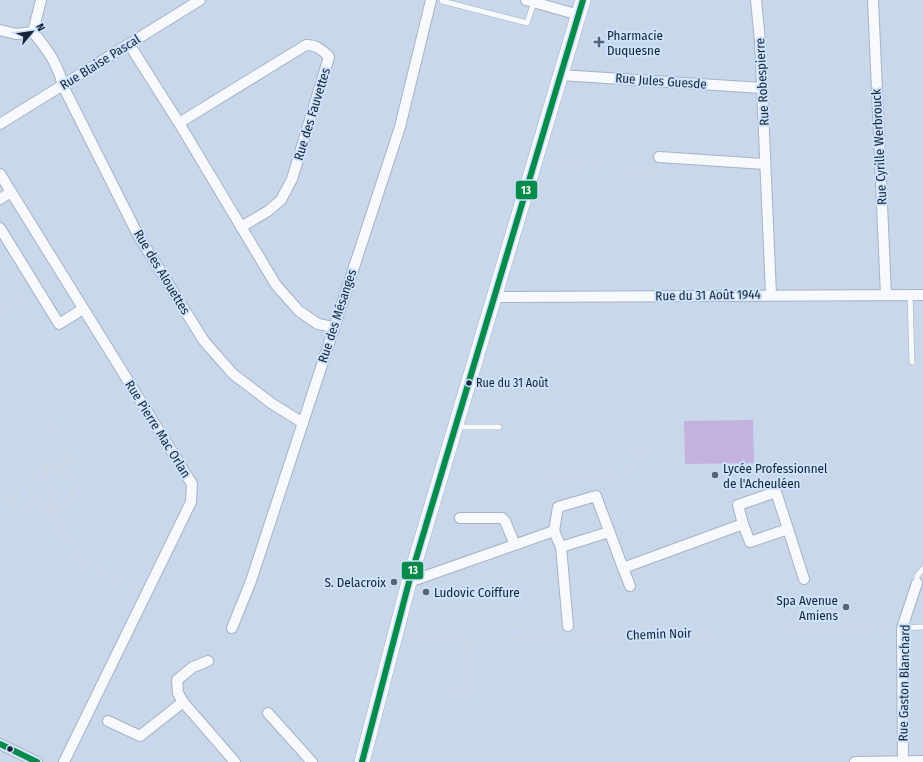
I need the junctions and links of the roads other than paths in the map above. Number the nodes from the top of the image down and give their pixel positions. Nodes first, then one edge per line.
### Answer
1 (41, 0) edge
2 (200, 0) edge
3 (430, 0) edge
4 (583, 0) edge
5 (756, 0) edge
6 (873, 0) edge
7 (442, 1) dead end
8 (530, 1) edge
9 (579, 14) junction
10 (0, 30) edge
11 (32, 32) junction
12 (129, 44) junction
13 (560, 75) junction
14 (63, 86) junction
15 (762, 88) junction
16 (179, 123) junction
17 (0, 124) edge
18 (659, 158) dead end
19 (765, 164) junction
20 (0, 174) edge
21 (11, 192) junction
22 (0, 199) edge
23 (241, 227) junction
24 (0, 228) edge
25 (771, 294) junction
26 (886, 295) junction
27 (910, 295) junction
28 (923, 295) edge
29 (494, 297) junction
30 (83, 309) junction
31 (333, 327) junction
32 (912, 362) dead end
33 (303, 423) junction
34 (455, 427) junction
35 (499, 427) dead end
36 (460, 518) dead end
37 (743, 524) junction
38 (788, 529) junction
39 (554, 531) junction
40 (609, 532) junction
41 (516, 545) junction
42 (561, 547) junction
43 (623, 568) junction
44 (923, 569) edge
45 (804, 579) dead end
46 (409, 582) junction
47 (917, 583) joint
48 (630, 586) dead end
49 (568, 626) dead end
50 (923, 627) edge
51 (232, 628) dead end
52 (902, 628) junction
53 (208, 661) dead end
54 (183, 702) junction
55 (268, 713) dead end
56 (108, 721) dead end
57 (0, 744) edge
58 (903, 761) edge
59 (923, 761) edge
60 (37, 762) edge
61 (64, 762) edge
62 (235, 762) edge
63 (312, 762) edge
64 (362, 762) edge
65 (855, 762) edge

1 - 11 street
2 - 12 street, Rue Blaise Pascal
3 - 31 street, Rue des Mésanges
4 - 9 main road
5 - 15 street, Rue Robespierre
6 - 26 street, Rue Cyrille Werbrouck
7 - 8 lane
8 - 9 street
9 - 13 main road
10 - 11 street
11 - 14 street, Rue des Alouettes
12 - 14 street, Rue Blaise Pascal
12 - 16 street
13 - 15 street, Rue Jules Guesde
13 - 29 main road
14 - 17 street, Rue Blaise Pascal
14 - 33 street, Rue des Alouettes
15 - 19 street, Rue Robespierre
16 - 23 street
16 - 23 street, Rue des Fauvettes
18 - 19 street
19 - 25 street, Rue Robespierre
20 - 21 street, Rue Pierre Mac Orlan
21 - 22 street
21 - 30 street, Rue Pierre Mac Orlan
23 - 31 street
24 - 30 street
25 - 26 street, Rue du 31 Août 1944
25 - 29 street, Rue du 31 Août 1944
26 - 27 street, Rue du 31 Août 1944
27 - 28 street, Rue du 31 Août 1944
27 - 32 lane
29 - 34 main road
30 - 61 street, Rue Pierre Mac Orlan
31 - 33 street, Rue des Mésanges
33 - 51 street, Rue des Mésanges
34 - 35 lane
34 - 46 main road
36 - 41 street
37 - 38 street
37 - 38 street
37 - 43 street
38 - 45 street
39 - 40 street
39 - 41 street
39 - 42 street
40 - 42 street
40 - 43 street
41 - 46 street
42 - 49 street
43 - 48 street
44 - 47 lane
46 - 64 main road
47 - 52 street, Rue Gaston Blanchard
50 - 52 lane
52 - 58 street, Rue Gaston Blanchard
53 - 54 street
54 - 56 street
54 - 62 street
55 - 63 street
57 - 60 street
58 - 59 street
58 - 65 street

